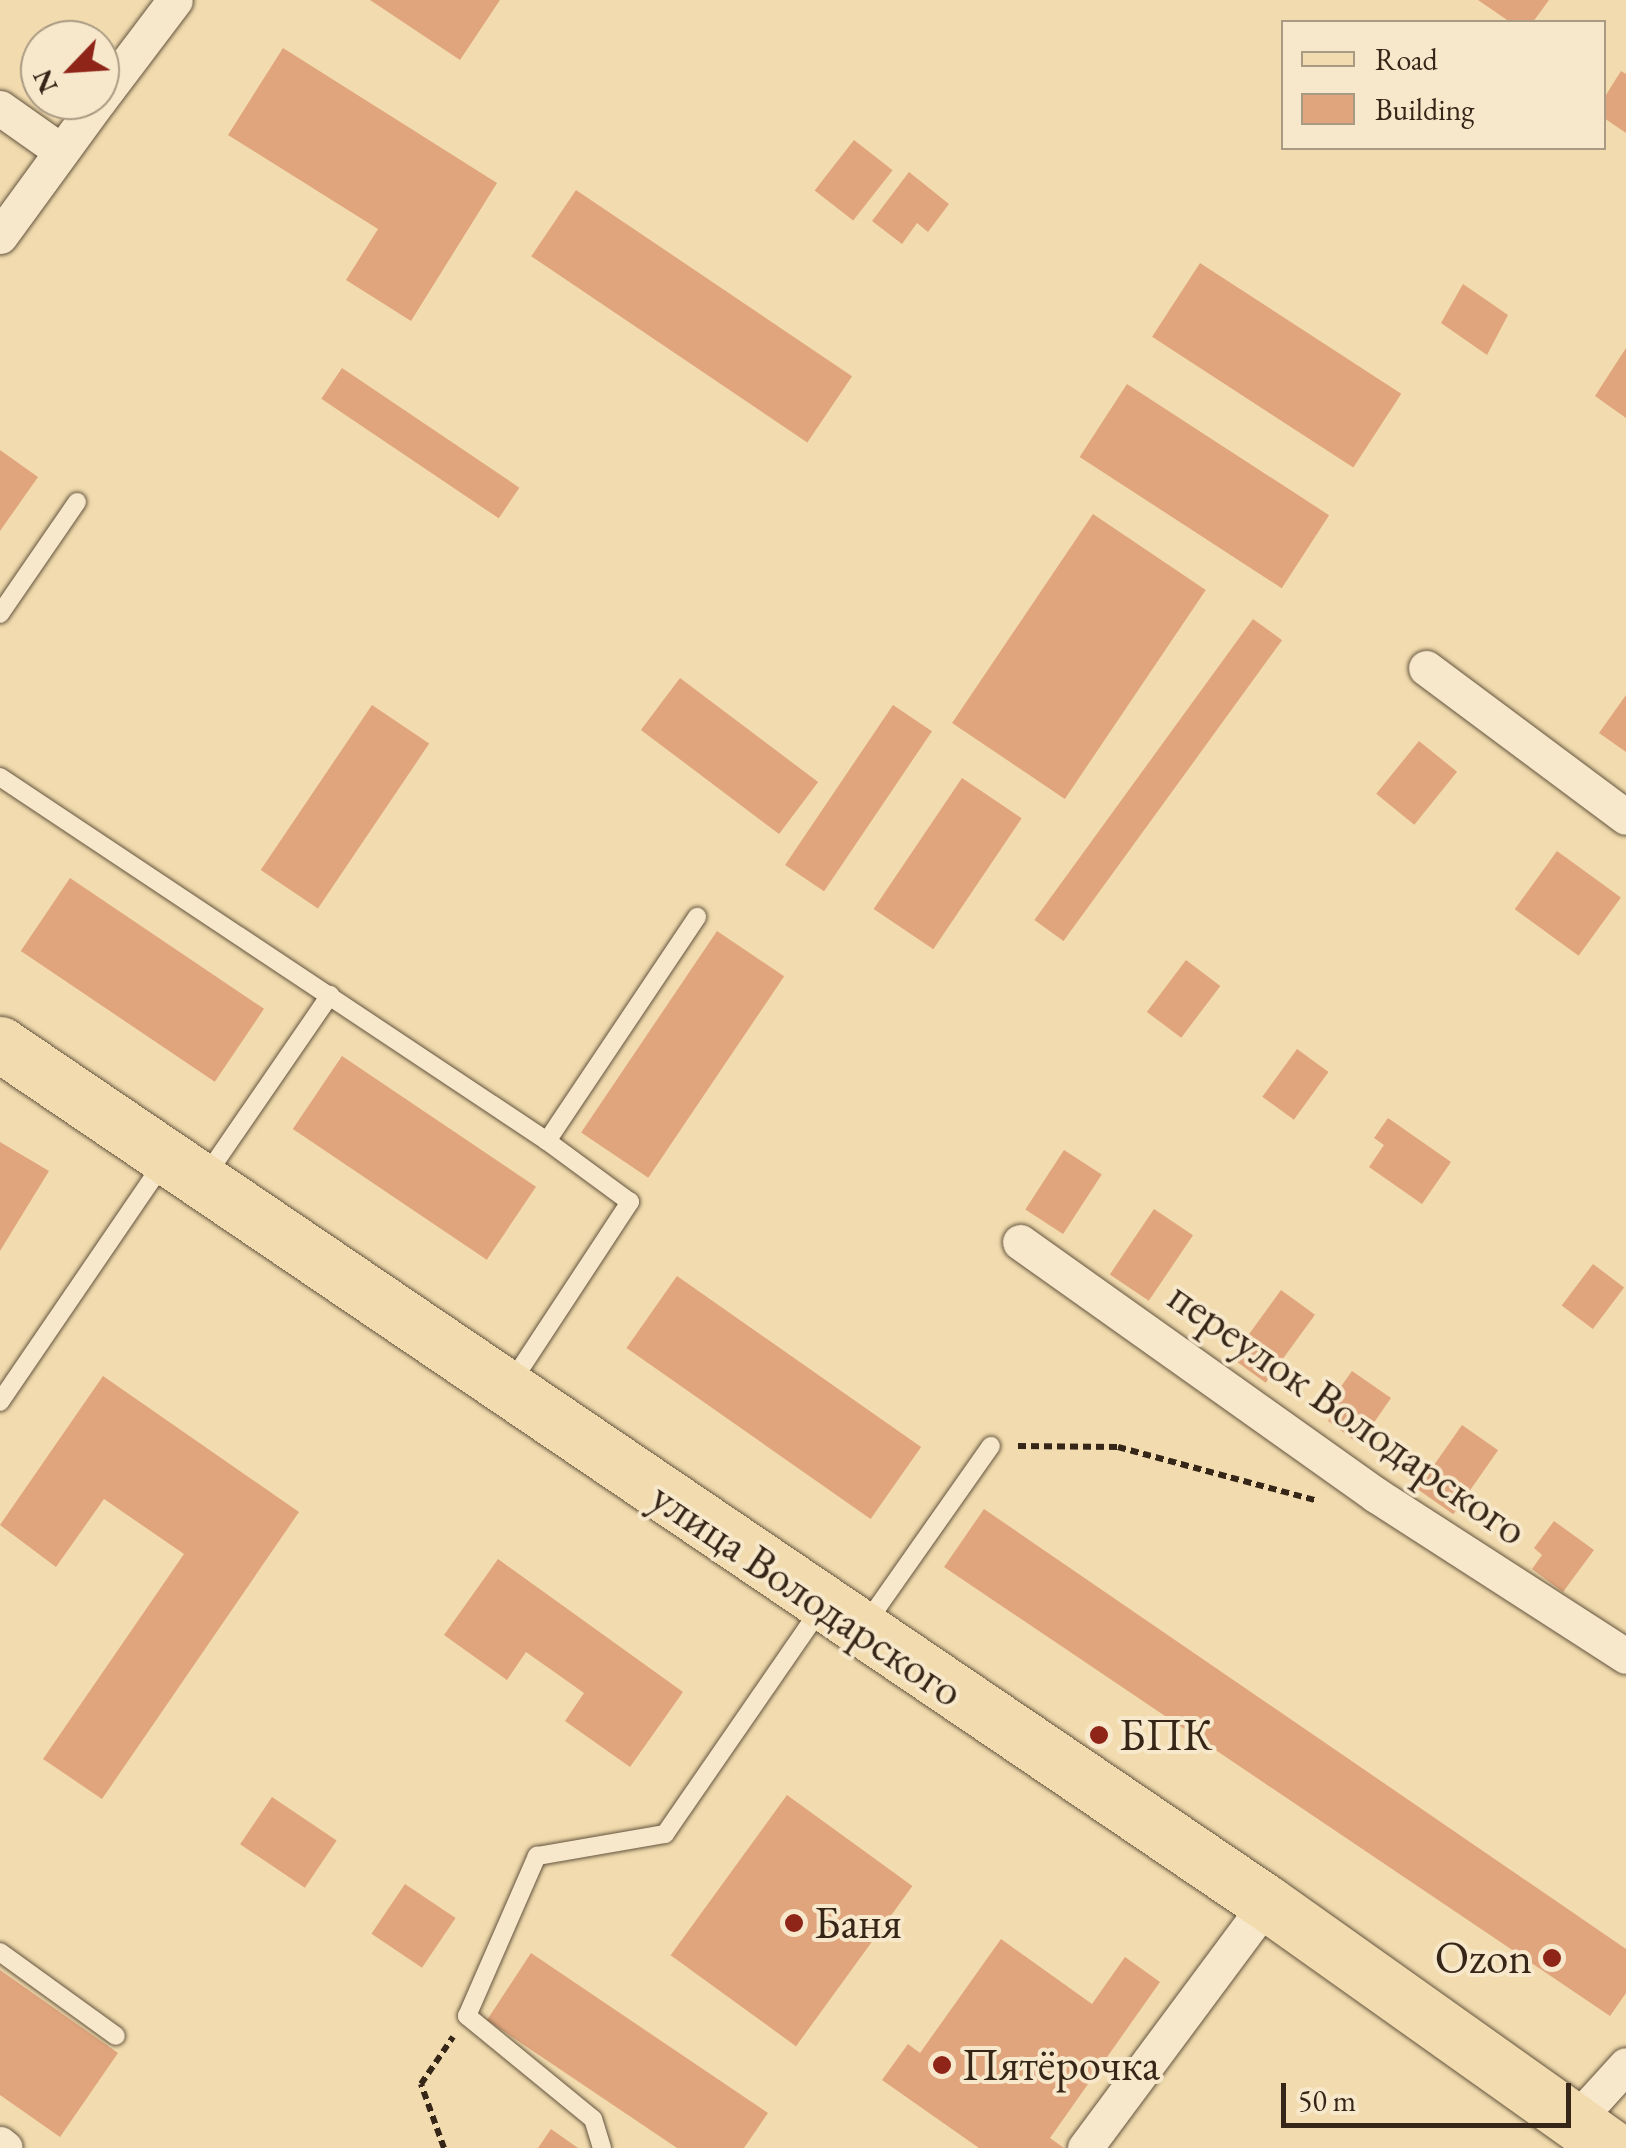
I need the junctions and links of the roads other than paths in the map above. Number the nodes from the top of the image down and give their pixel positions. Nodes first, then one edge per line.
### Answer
1 (174, 0) edge
2 (120, 73) edge
3 (0, 108) edge
4 (85, 120) edge
5 (61, 152) junction
6 (0, 236) edge
7 (77, 502) dead end
8 (0, 614) edge
9 (1426, 668) dead end
10 (0, 777) edge
11 (1626, 817) edge
12 (697, 917) dead end
13 (330, 995) junction
14 (0, 1044) edge
15 (547, 1141) junction
16 (184, 1170) junction
17 (1020, 1242) dead end
18 (506, 1390) junction
19 (0, 1402) edge
20 (992, 1446) road end
21 (841, 1619) junction
22 (1626, 1656) edge
23 (1268, 1904) junction
24 (0, 1952) edge
25 (116, 2036) dead end
26 (1626, 2065) edge
27 (1594, 2134) edge
28 (602, 2148) edge
29 (1085, 2148) edge

1 - 2 street
3 - 5 street
4 - 5 street
5 - 6 street
7 - 8 lane
9 - 11 street
10 - 13 lane
12 - 15 lane
13 - 15 lane
13 - 16 lane
14 - 16 main road, улица Володарского
15 - 18 lane
16 - 18 main road, улица Володарского
16 - 19 lane
17 - 22 street, переулок Володарского
18 - 21 main road, улица Володарского
20 - 21 lane
21 - 23 main road, улица Володарского
21 - 28 lane
23 - 27 main road, улица Володарского
23 - 29 street
24 - 25 lane
26 - 27 street

